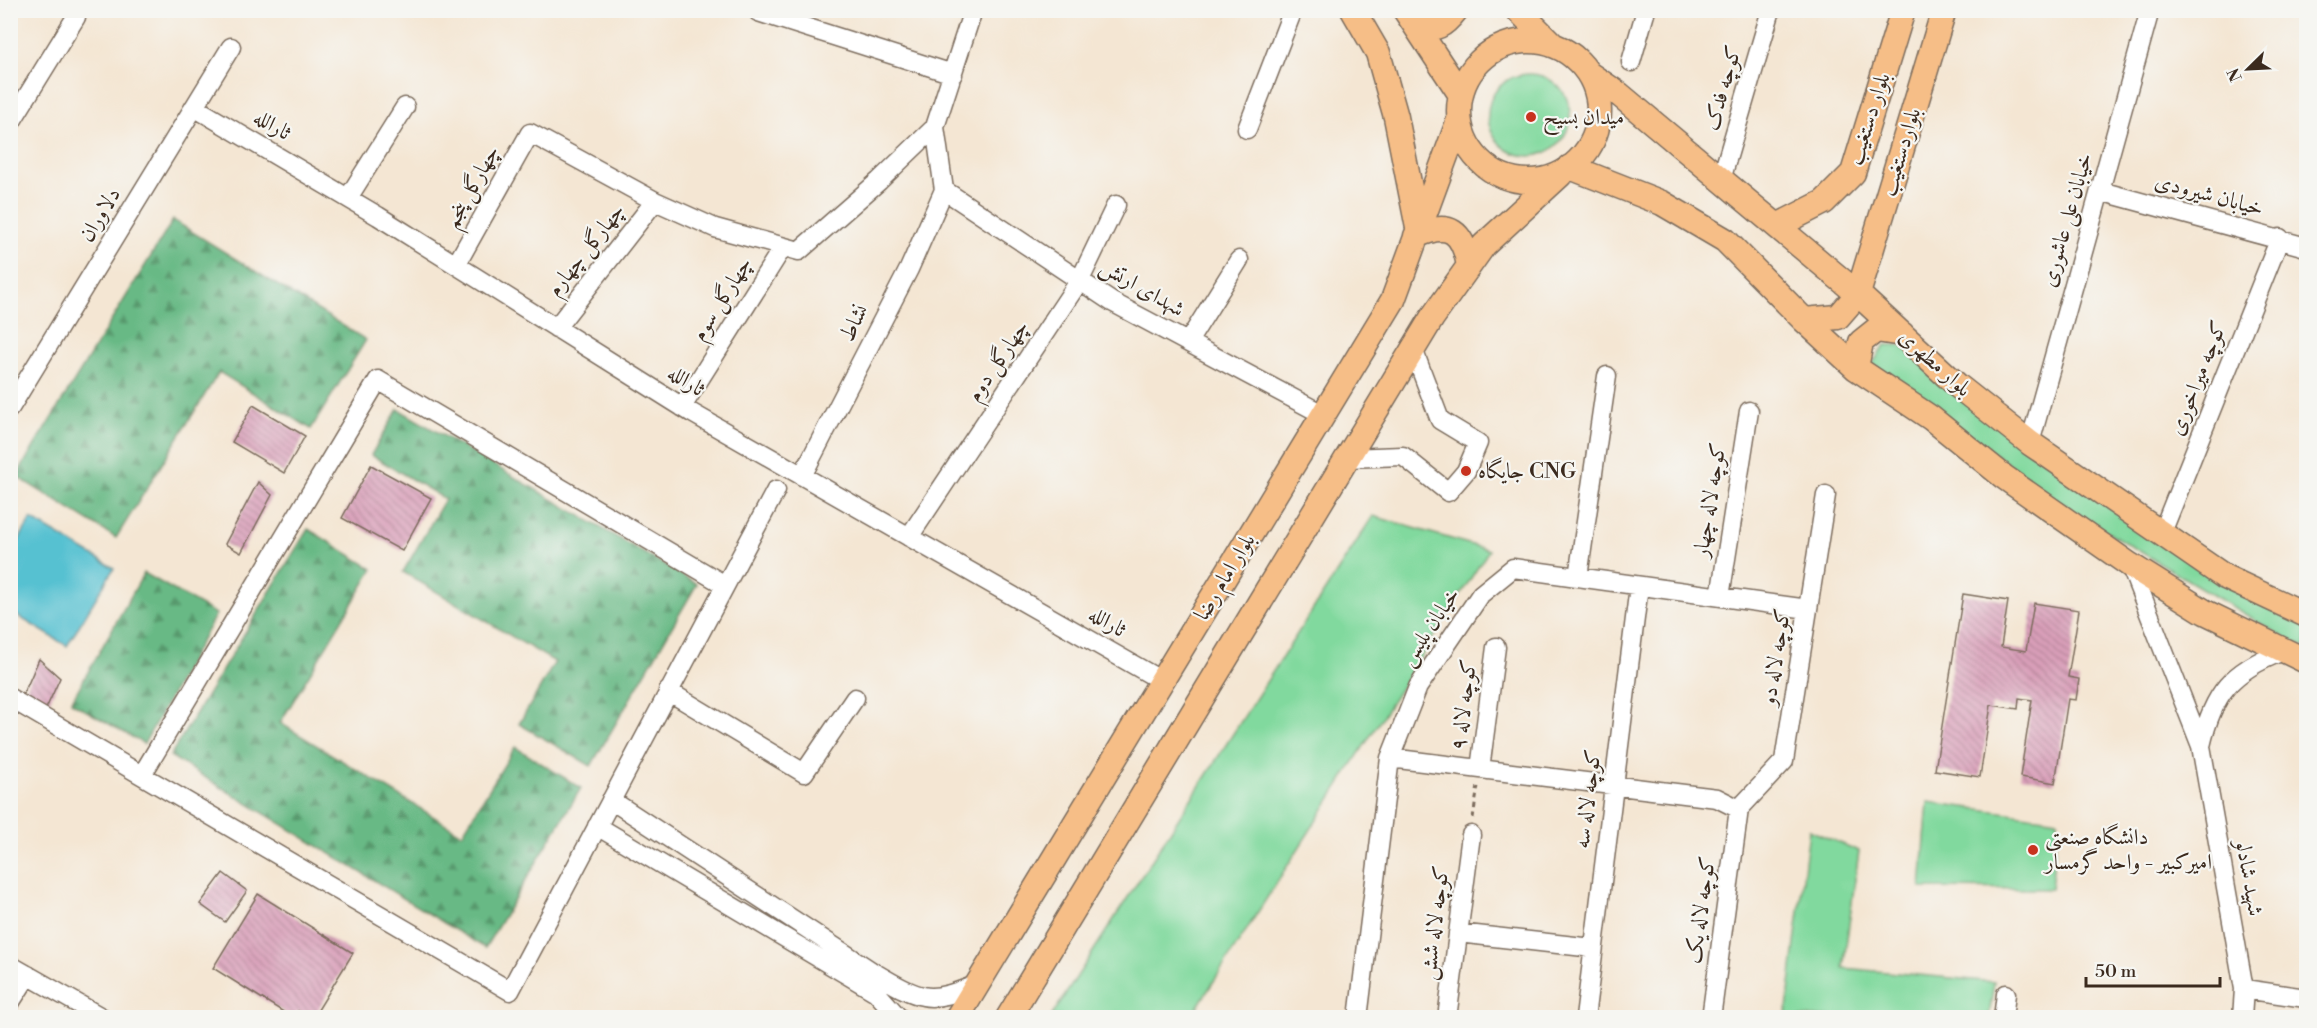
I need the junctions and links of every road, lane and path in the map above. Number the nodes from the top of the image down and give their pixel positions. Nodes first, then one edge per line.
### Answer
1 (973, 10) edge
2 (1293, 10) edge
3 (1353, 10) edge
4 (1456, 10) edge
5 (1518, 10) edge
6 (1646, 10) edge
7 (1771, 10) edge
8 (1903, 10) edge
9 (1944, 10) edge
10 (2150, 10) edge
11 (758, 12) edge
12 (76, 17) dead end
13 (1411, 19) edge
14 (1553, 45) junction
15 (231, 47) dead end
16 (1631, 62) dead end
17 (953, 74) junction
18 (1589, 74) junction
19 (1461, 95) junction
20 (194, 107) junction
21 (405, 107) dead end
22 (1459, 120) junction
23 (10, 124) edge
24 (934, 127) junction
25 (1247, 129) dead end
26 (1565, 171) junction
27 (1721, 180) junction
28 (944, 190) junction
29 (2100, 191) junction
30 (348, 198) junction
31 (655, 201) junction
32 (1116, 205) dead end
33 (1777, 226) junction
34 (1417, 232) junction
35 (2280, 238) junction
36 (783, 247) junction
37 (2307, 247) edge
38 (1239, 260) dead end
39 (456, 265) junction
40 (1469, 266) junction
41 (1080, 280) junction
42 (1858, 294) junction
43 (1804, 320) junction
44 (556, 328) junction
45 (1902, 334) junction
46 (1188, 342) junction
47 (1413, 349) junction
48 (1856, 368) junction
49 (1607, 376) dead end
50 (16, 387) edge
51 (682, 407) junction
52 (10, 408) edge
53 (1749, 411) dead end
54 (1324, 415) junction
55 (2030, 443) junction
56 (1347, 458) junction
57 (802, 476) junction
58 (776, 490) dead end
59 (1826, 495) dead end
60 (2162, 535) junction
61 (909, 537) junction
62 (2130, 565) junction
63 (1578, 577) junction
64 (725, 585) junction
65 (1639, 586) junction
66 (1720, 597) junction
67 (1808, 609) junction
68 (2307, 615) edge
69 (1496, 647) dead end
70 (2283, 651) junction
71 (2307, 661) edge
72 (1162, 681) junction
73 (668, 691) junction
74 (10, 698) edge
75 (855, 698) dead end
76 (2201, 746) junction
77 (1390, 758) junction
78 (1480, 769) junction
79 (142, 775) junction
80 (1614, 785) junction
81 (610, 800) junction
82 (1739, 809) junction
83 (597, 826) junction
84 (1471, 835) joint
85 (1458, 933) junction
86 (1593, 948) junction
87 (837, 959) junction
88 (10, 965) edge
89 (28, 975) junction
90 (978, 984) junction
91 (2244, 989) junction
92 (2006, 994) dead end
93 (2307, 998) edge
94 (10, 1004) edge
95 (103, 1017) edge
96 (899, 1017) edge
97 (957, 1017) edge
98 (1008, 1017) edge
99 (1358, 1017) edge
100 (1447, 1017) edge
101 (1585, 1017) edge
102 (1711, 1017) edge
103 (2003, 1017) edge
104 (2242, 1017) edge

1 - 17 street
2 - 25 street
3 - 34 main road
4 - 13 main road
5 - 14 main road
6 - 16 street
7 - 27 street, کوچه فدک
8 - 33 main road, بلوار دستغیب
9 - 42 main road, بلواردستغیب
10 - 29 street, خیابان علی عاشوری
11 - 17 street
12 - 23 street
13 - 19 main road
14 - 18 main road
14 - 19 main road
15 - 20 street, دلاوران
17 - 24 street
18 - 26 main road
18 - 27 main road, بلوار مطهری
19 - 22 main road
20 - 30 street, ثارالله
20 - 50 street, دلاوران
21 - 30 street
22 - 26 main road
22 - 34 main road, بلوار امام رضا
24 - 28 street
24 - 36 street
26 - 40 main road, بلوار امام رضا
26 - 43 main road, بلوار مطهری
27 - 33 main road, بلوار مطهری
28 - 41 street, شهدای ارتش
28 - 57 street, نشاط
29 - 35 street, خیابان شیرودی
29 - 55 street, خیابان علی عاشوری
30 - 39 street, ثارالله
31 - 36 street
31 - 39 street, چهارگل پنجم
31 - 44 street, چهارگل چهارم
32 - 41 street, چهارگل دوم
33 - 42 main road, بلوار مطهری
34 - 40 main road
34 - 54 main road, بلوار امام رضا
35 - 37 street, خیابان شیرودی
35 - 60 street, کوچه میراخوری
36 - 51 street, چهارگل سوم
38 - 46 street
39 - 44 street, ثارالله
40 - 47 main road, بلوار امام رضا
41 - 46 street, شهدای ارتش
41 - 61 street, چهارگل دوم
42 - 43 main road
42 - 45 main road, بلوار مطهری
43 - 48 main road, بلوار مطهری
44 - 51 street, ثارالله
45 - 48 main road
45 - 55 main road, بلوار مطهری
46 - 54 street, شهدای ارتش
47 - 56 main road, بلوار امام رضا
47 - 56 street
48 - 62 main road, بلوار مطهری
49 - 63 street
50 - 52 street, دلاوران
51 - 57 street, ثارالله
53 - 66 street, کوچه لاله چهار
54 - 72 main road, بلوار امام رضا
55 - 60 main road, بلوار مطهری
56 - 98 main road, بلوار امام رضا
57 - 61 street, ثارالله
58 - 64 street
59 - 67 street, کوچه لاله دو
60 - 68 main road, بلوار مطهری
61 - 72 street, ثارالله
62 - 70 main road, بلوار مطهری
62 - 76 street
63 - 65 street, خیابان پلیس
63 - 77 street, خیابان پلیس
64 - 73 street
64 - 79 street
65 - 66 street, خیابان پلیس
65 - 80 street, کوچه لاله سه
66 - 67 street, خیابان پلیس
67 - 82 street, کوچه لاله دو
69 - 78 street, کوچه لاله ۹
70 - 71 main road, بلوار مطهری
70 - 76 street
72 - 90 main road, بلوار امام رضا
73 - 75 street
73 - 81 street
74 - 79 street
76 - 91 street, شهید شادلو
77 - 78 street
77 - 99 street, خیابان پلیس
78 - 80 street
78 - 84 path
79 - 83 street
80 - 82 street
80 - 86 street, کوچه لاله سه
81 - 83 street
81 - 87 street
82 - 102 street, کوچه لاله یک
83 - 87 street
84 - 85 street, کوچه لاله شش
85 - 86 street
85 - 100 street, کوچه لاله شش
86 - 101 street, کوچه لاله سه
87 - 90 street
87 - 96 street
88 - 89 street
89 - 94 street
89 - 95 street
90 - 97 main road, بلوار امام رضا
91 - 93 street
91 - 104 street, شهید شادلو
92 - 103 street

